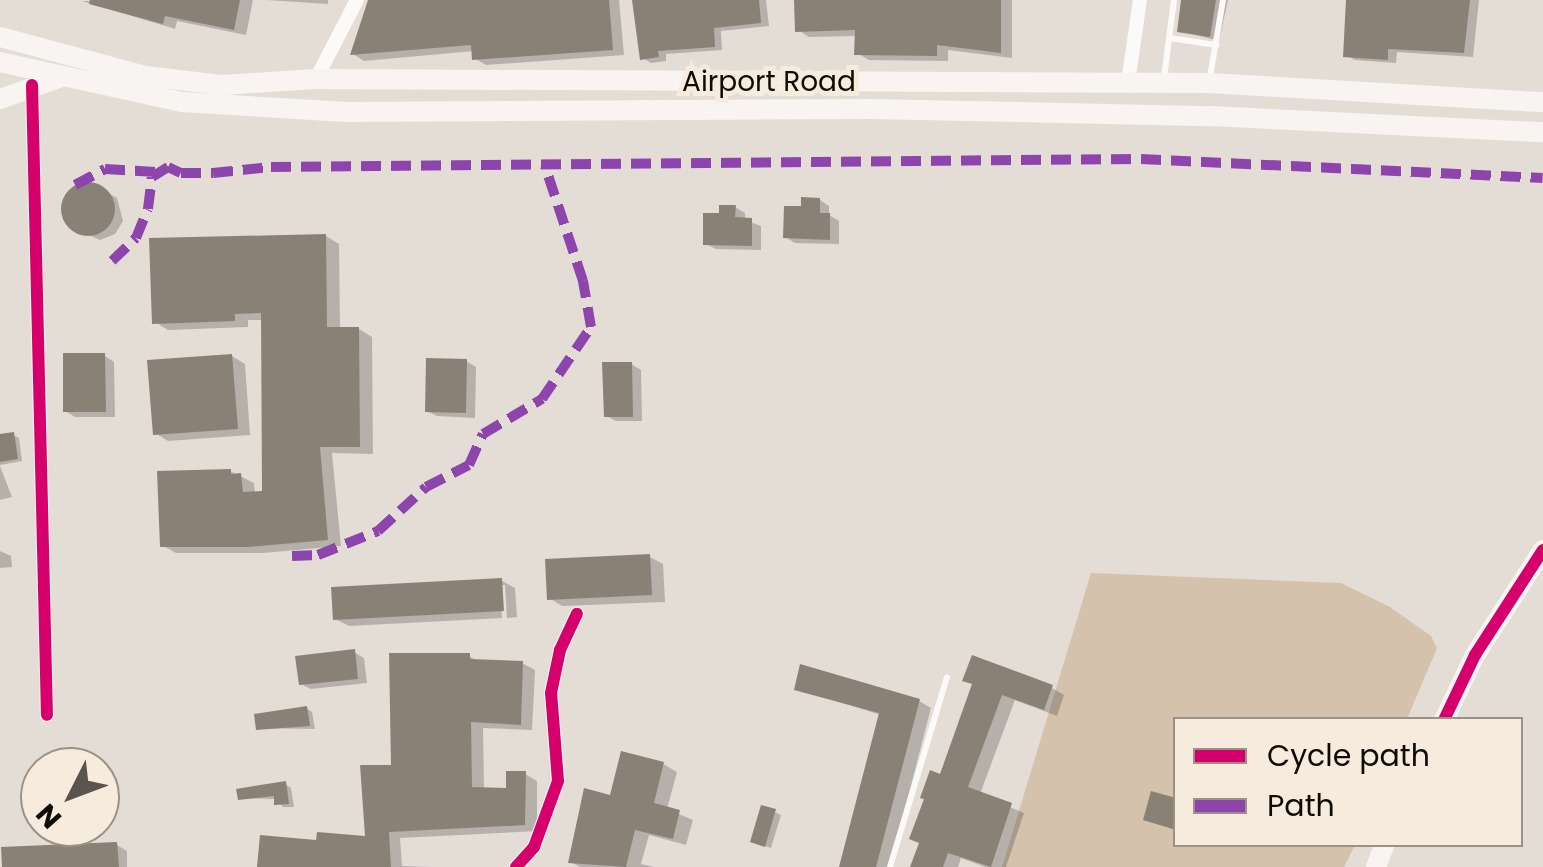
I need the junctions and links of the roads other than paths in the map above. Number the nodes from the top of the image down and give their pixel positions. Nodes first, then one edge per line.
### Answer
1 (357, 0) edge
2 (1140, 0) edge
3 (1174, 0) edge
4 (1224, 0) edge
5 (1170, 38) junction
6 (4, 39) edge
7 (1216, 44) junction
8 (0, 62) edge
9 (61, 78) junction
10 (316, 80) junction
11 (1128, 83) junction
12 (1164, 83) junction
13 (1210, 84) junction
14 (32, 86) junction
15 (1304, 89) junction
16 (0, 99) edge
17 (1543, 102) edge
18 (1305, 120) junction
19 (1543, 132) edge
20 (1543, 550) edge
21 (578, 614) dead end
22 (947, 677) dead end
23 (47, 715) dead end
24 (1445, 717) edge
25 (516, 867) edge
26 (890, 867) edge

1 - 10 street
2 - 11 street
3 - 5 lane
4 - 7 lane
5 - 7 lane
5 - 12 lane
6 - 8 main road
6 - 10 main road, Airport Road
7 - 13 lane
8 - 9 main road, Airport Road
9 - 14 main road
9 - 18 main road, Airport Road
10 - 11 main road, Airport Road
11 - 12 main road, Airport Road
12 - 13 main road, Airport Road
13 - 15 main road, Airport Road
14 - 16 main road
14 - 23 street
15 - 17 main road, Airport Road
15 - 18 main road
18 - 19 main road, Airport Road
20 - 24 main road
21 - 25 street
22 - 26 lane

